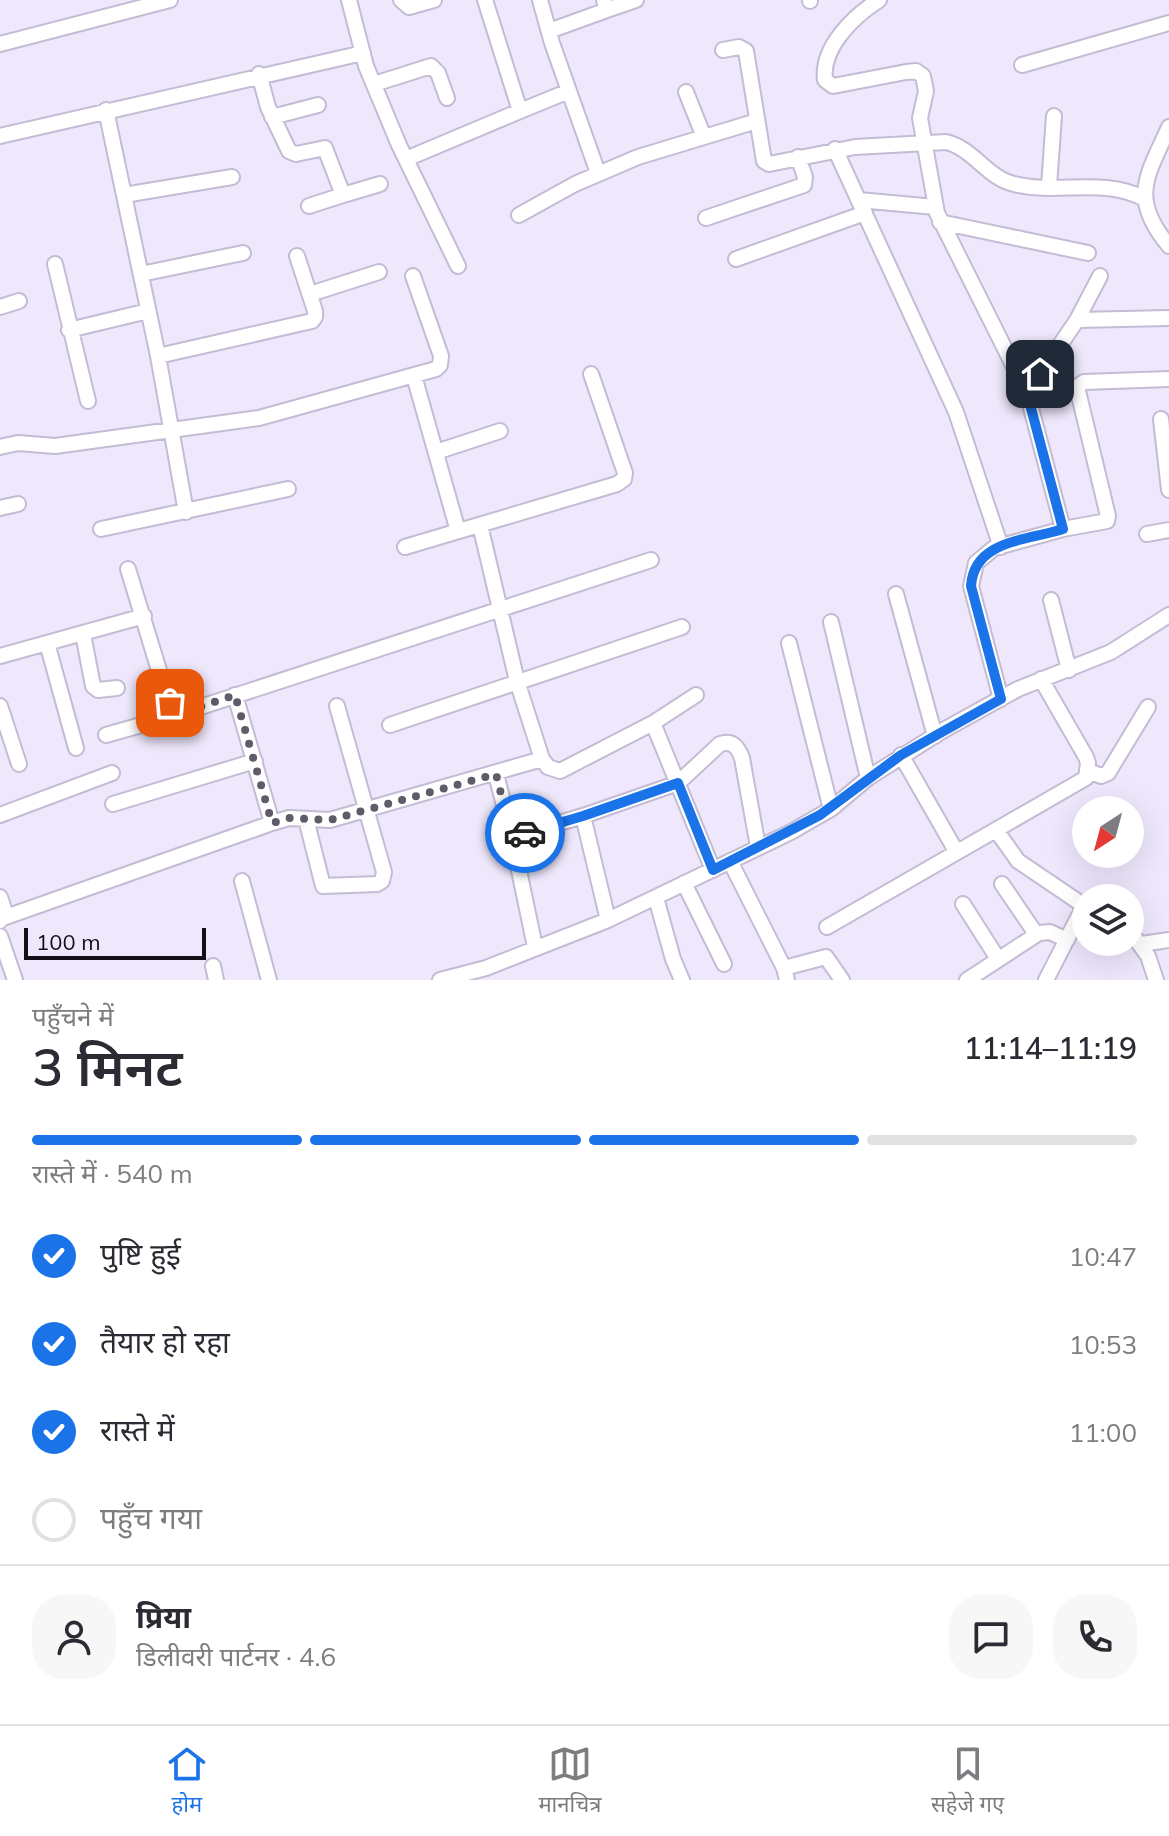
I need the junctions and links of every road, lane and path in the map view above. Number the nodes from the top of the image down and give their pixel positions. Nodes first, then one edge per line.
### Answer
1 (170, 0) edge
2 (349, 0) edge
3 (401, 0) edge
4 (434, 0) edge
5 (485, 0) edge
6 (540, 0) edge
7 (636, 0) edge
8 (879, 0) edge
9 (606, 5) edge
10 (1169, 23) edge
11 (549, 31) junction
12 (0, 44) edge
13 (723, 50) dead end
14 (363, 53) junction
15 (1022, 65) dead end
16 (259, 74) junction
17 (374, 84) junction
18 (569, 91) junction
19 (686, 92) dead end
20 (447, 98) dead end
21 (318, 105) dead end
22 (106, 110) junction
23 (520, 111) junction
24 (1054, 116) dead end
25 (272, 117) junction
26 (757, 121) junction
27 (1169, 127) edge
28 (0, 136) edge
29 (704, 137) junction
30 (923, 141) junction
31 (835, 149) junction
32 (798, 157) junction
33 (406, 159) junction
34 (598, 173) junction
35 (232, 177) dead end
36 (380, 184) dead end
37 (1049, 186) junction
38 (124, 195) junction
39 (343, 195) junction
40 (1143, 198) junction
41 (309, 206) dead end
42 (862, 206) junction
43 (935, 207) junction
44 (519, 215) dead end
45 (706, 218) dead end
46 (940, 222) junction
47 (1169, 246) edge
48 (243, 253) dead end
49 (1088, 253) dead end
50 (297, 256) dead end
51 (736, 259) dead end
52 (55, 264) dead end
53 (458, 266) dead end
54 (379, 272) dead end
55 (141, 274) junction
56 (413, 276) dead end
57 (1100, 276) dead end
58 (310, 294) junction
59 (19, 301) dead end
60 (0, 307) edge
61 (148, 311) junction
62 (1168, 318) edge
63 (1077, 320) junction
64 (69, 330) junction
65 (158, 356) junction
66 (591, 374) dead end
67 (414, 376) junction
68 (1169, 379) edge
69 (1027, 393) junction
70 (88, 401) dead end
71 (1161, 419) dead end
72 (172, 431) junction
73 (500, 431) dead end
74 (0, 447) edge
75 (436, 452) junction
76 (288, 489) dead end
77 (1169, 490) edge
78 (18, 504) dead end
79 (0, 508) edge
80 (186, 512) junction
81 (480, 525) junction
82 (101, 529) dead end
83 (1063, 529) junction
84 (1169, 530) edge
85 (458, 531) junction
86 (1147, 534) dead end
87 (405, 547) dead end
88 (1001, 547) junction
89 (651, 560) dead end
90 (128, 569) dead end
91 (896, 594) dead end
92 (1051, 600) dead end
93 (500, 611) junction
94 (1169, 615) edge
95 (144, 616) junction
96 (831, 622) dead end
97 (682, 627) dead end
98 (83, 634) junction
99 (47, 643) junction
100 (789, 643) dead end
101 (0, 656) edge
102 (1069, 670) junction
103 (1041, 679) junction
104 (517, 681) junction
105 (117, 688) dead end
106 (235, 695) junction
107 (696, 695) dead end
108 (1001, 699) junction
109 (0, 706) edge
110 (337, 706) dead end
111 (1148, 707) dead end
112 (173, 716) junction
113 (653, 723) junction
114 (390, 725) dead end
115 (106, 735) dead end
116 (935, 736) junction
117 (76, 748) dead end
118 (901, 755) junction
119 (542, 759) junction
120 (255, 761) junction
121 (19, 764) dead end
122 (1088, 771) junction
123 (112, 773) dead end
124 (496, 774) junction
125 (868, 778) junction
126 (678, 783) junction
127 (113, 804) dead end
128 (831, 809) junction
129 (365, 811) junction
130 (0, 815) edge
131 (583, 816) junction
132 (306, 819) junction
133 (272, 823) junction
134 (996, 830) junction
135 (512, 837) junction
136 (758, 847) junction
137 (956, 851) junction
138 (730, 861) junction
139 (713, 870) junction
140 (242, 881) dead end
141 (684, 883) junction
142 (1002, 884) dead end
143 (0, 897) edge
144 (1072, 897) edge
145 (656, 898) junction
146 (963, 904) dead end
147 (2, 920) edge
148 (608, 920) junction
149 (827, 927) dead end
150 (1072, 931) edge
151 (1036, 934) junction
152 (1067, 940) junction
153 (1169, 940) edge
154 (1144, 944) edge
155 (1, 945) edge
156 (535, 947) junction
157 (1144, 948) edge
158 (998, 959) junction
159 (724, 964) dead end
160 (786, 974) edge
161 (472, 976) edge
162 (1049, 979) edge
163 (15, 980) edge
164 (269, 980) edge
165 (440, 980) edge
166 (682, 980) edge
167 (842, 980) edge
168 (967, 980) edge
169 (1156, 980) edge

1 - 12 street
2 - 14 street
3 - 4 street
5 - 23 street
6 - 11 street
7 - 9 street
8 - 30 street
9 - 11 street
10 - 15 street
11 - 18 street
13 - 26 street
14 - 16 street
14 - 17 street
16 - 22 street
16 - 25 street
17 - 20 street
17 - 33 street
18 - 23 street
18 - 34 street
19 - 29 street
21 - 25 street
22 - 28 street
22 - 38 street
23 - 33 street
24 - 37 street
25 - 39 street
26 - 29 street
26 - 32 street
27 - 40 street
29 - 34 street
30 - 31 street
30 - 37 street
30 - 43 street
31 - 32 street
31 - 42 street
32 - 45 street
33 - 53 street
34 - 44 street
35 - 38 street
36 - 39 street
37 - 40 street
38 - 55 street
39 - 41 street
40 - 47 street
42 - 43 street
42 - 51 street
42 - 88 street
43 - 46 street
46 - 49 street
46 - 69 street
48 - 55 street
50 - 58 street
52 - 64 street
54 - 58 street
55 - 61 street
56 - 67 street
57 - 63 street
58 - 65 street
59 - 60 street
61 - 64 street
61 - 65 street
62 - 63 street
63 - 69 street
64 - 70 street
65 - 72 street
66 - 81 street
67 - 72 street
67 - 75 street
68 - 83 street
69 - 83 street
71 - 77 street
72 - 74 street
72 - 80 street
73 - 75 street
75 - 85 street
76 - 80 street
78 - 79 street
80 - 82 street
81 - 85 street
81 - 93 street
83 - 88 street
84 - 86 street
85 - 87 street
88 - 108 street
89 - 93 street
90 - 95 street
91 - 116 street
92 - 102 street
93 - 104 street
93 - 106 street
94 - 102 street
95 - 98 street
95 - 112 street
96 - 125 street
97 - 104 street
98 - 99 street
98 - 105 street
99 - 101 street
99 - 117 street
100 - 128 street
102 - 103 street
103 - 108 street
103 - 122 street
104 - 114 street
104 - 119 street
106 - 112 street
106 - 120 street
107 - 113 street
108 - 116 street
109 - 121 street
110 - 129 street
111 - 122 street
112 - 115 street
113 - 119 street
113 - 126 street
116 - 118 street
118 - 125 street
118 - 137 street
119 - 124 street
120 - 127 street
120 - 133 street
122 - 134 street
123 - 130 street
124 - 129 street
124 - 135 street
125 - 128 street
126 - 131 street
126 - 136 street
126 - 139 street
128 - 136 street
129 - 132 street
129 - 132 street
131 - 135 street
131 - 148 street
132 - 133 street
133 - 147 street
134 - 137 street
134 - 144 street
135 - 156 street
136 - 138 street
137 - 149 street
138 - 139 street
138 - 160 street
139 - 141 street
140 - 164 street
141 - 145 street
141 - 159 street
142 - 151 street
143 - 147 street
145 - 148 street
145 - 166 street
146 - 158 street
148 - 156 street
150 - 152 street
151 - 152 street
151 - 158 street
152 - 162 street
153 - 154 street
155 - 163 street
156 - 161 street
157 - 169 street
158 - 168 street
160 - 167 street
161 - 165 street

